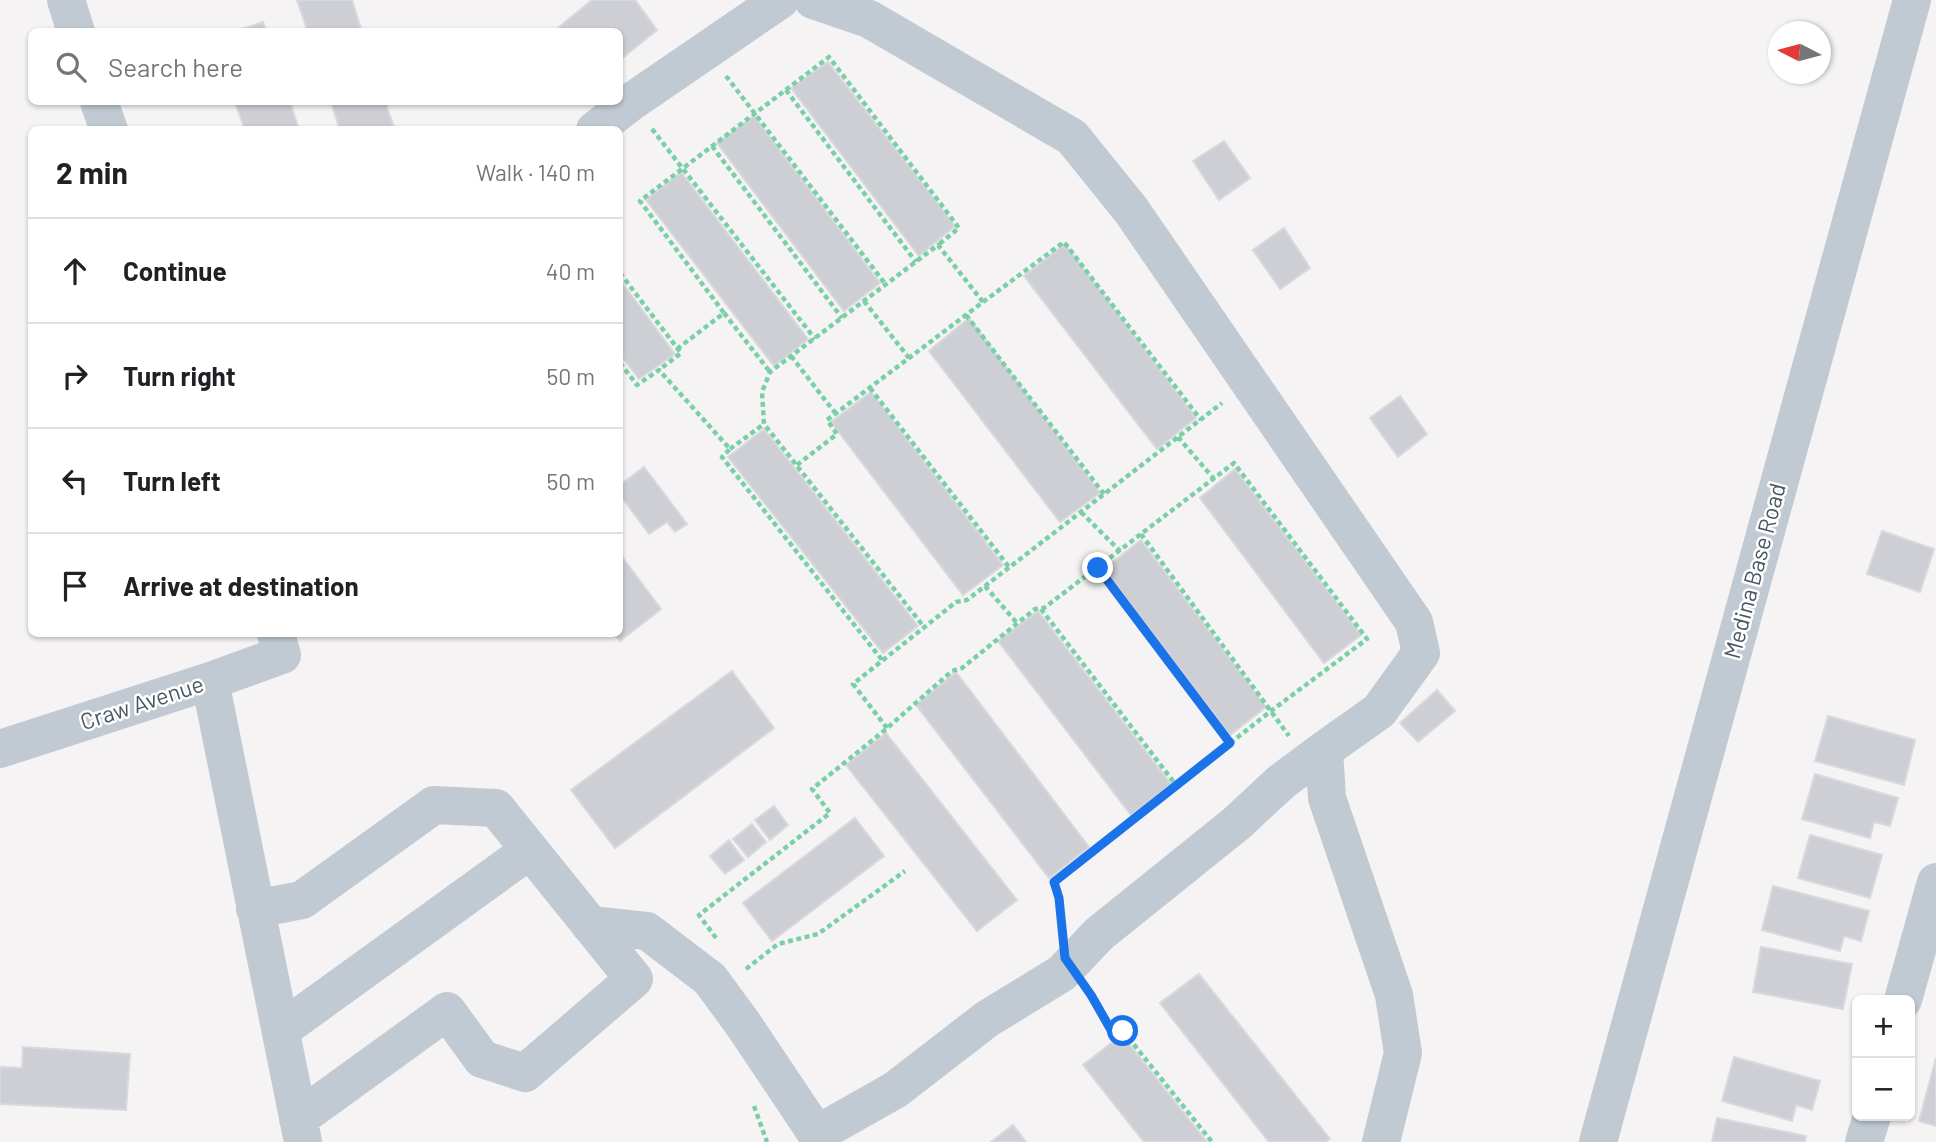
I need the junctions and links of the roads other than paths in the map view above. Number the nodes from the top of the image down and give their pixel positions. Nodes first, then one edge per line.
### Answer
1 (66, 0) edge
2 (780, 0) edge
3 (813, 0) edge
4 (1912, 0) edge
5 (75, 28) edge
6 (100, 105) edge
7 (108, 126) edge
8 (600, 126) edge
9 (279, 644) edge
10 (209, 681) junction
11 (0, 749) edge
12 (1317, 756) junction
13 (530, 850) junction
14 (1936, 882) edge
15 (255, 909) junction
16 (590, 925) junction
17 (1926, 954) edge
18 (1906, 995) edge
19 (281, 1030) junction
20 (1870, 1121) edge
21 (301, 1131) edge
22 (820, 1138) edge
23 (1381, 1142) edge
24 (1598, 1142) edge
25 (1864, 1142) edge

1 - 5 street
2 - 8 street
3 - 12 street
4 - 24 street, Medina Base Road
6 - 7 street
9 - 10 street, Craw Avenue
10 - 11 street, Craw Avenue
10 - 15 street
12 - 22 street
12 - 23 street
13 - 15 street
13 - 16 street
13 - 19 street
14 - 17 street
15 - 19 street
16 - 21 street
16 - 22 street
17 - 18 street
19 - 21 street
20 - 25 street

